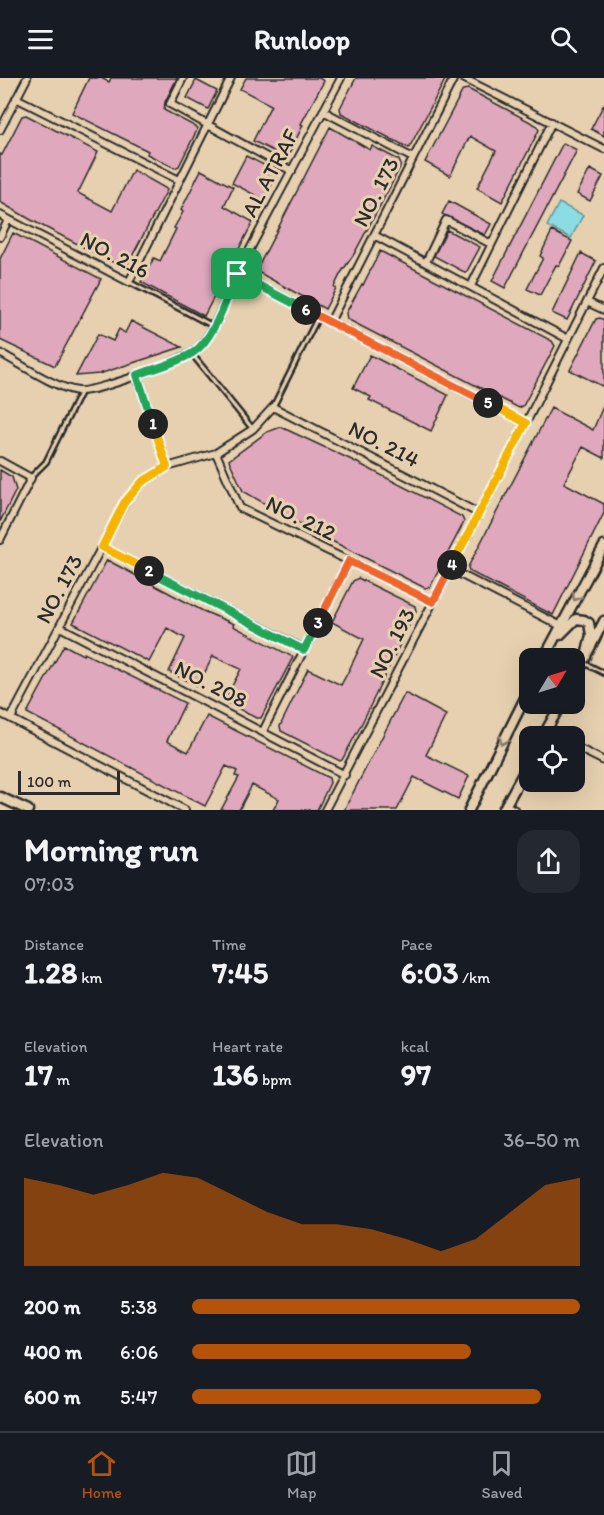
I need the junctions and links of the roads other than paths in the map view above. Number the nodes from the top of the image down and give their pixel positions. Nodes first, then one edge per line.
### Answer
1 (27, 78) edge
2 (183, 78) edge
3 (222, 78) edge
4 (341, 78) edge
5 (454, 78) edge
6 (463, 78) edge
7 (230, 80) edge
8 (16, 98) junction
9 (323, 111) junction
10 (552, 122) junction
11 (209, 125) junction
12 (0, 130) edge
13 (604, 149) edge
14 (413, 158) junction
15 (292, 171) junction
16 (179, 180) junction
17 (0, 215) edge
18 (8, 220) junction
19 (374, 234) junction
20 (0, 237) edge
21 (491, 244) junction
22 (426, 262) junction
23 (604, 267) edge
24 (237, 274) junction
25 (129, 282) junction
26 (471, 286) junction
27 (587, 302) junction
28 (604, 310) edge
29 (318, 316) junction
30 (330, 322) junction
31 (214, 326) junction
32 (568, 339) junction
33 (0, 353) edge
34 (192, 354) junction
35 (137, 375) junction
36 (80, 391) junction
37 (273, 407) junction
38 (526, 423) junction
39 (253, 429) junction
40 (216, 453) junction
41 (0, 461) edge
42 (167, 467) junction
43 (31, 478) junction
44 (478, 513) junction
45 (0, 540) edge
46 (604, 546) edge
47 (102, 547) junction
48 (349, 561) junction
49 (450, 569) junction
50 (433, 602) junction
51 (561, 626) junction
52 (603, 626) edge
53 (60, 627) junction
54 (550, 648) edge
55 (550, 648) edge
56 (304, 650) junction
57 (585, 660) junction
58 (604, 673) edge
59 (519, 710) edge
60 (0, 713) edge
61 (11, 718) junction
62 (263, 731) junction
63 (585, 752) edge
64 (604, 761) edge
65 (345, 775) junction
66 (519, 781) edge
67 (0, 797) edge
68 (504, 808) edge
69 (28, 810) edge
70 (185, 810) edge
71 (325, 810) edge
72 (469, 810) edge
73 (515, 810) edge

1 - 8 street
2 - 11 street
3 - 7 street
4 - 9 street, AL ATRAF
5 - 14 street, NO. 173
6 - 10 street
7 - 11 street
8 - 12 street
8 - 16 street
9 - 14 street
9 - 15 street, AL ATRAF
10 - 13 street
10 - 21 street
11 - 15 street
11 - 16 street
14 - 19 street, NO. 173
15 - 24 street, AL ATRAF
16 - 25 street
17 - 18 street, NO. 216
18 - 20 street
18 - 25 street, NO. 216
19 - 22 street
19 - 30 street, NO. 173
21 - 22 street
21 - 26 street
22 - 26 street
23 - 27 street, NO. 193
24 - 29 street
24 - 31 street, AL ATRAF
25 - 31 lane, NO. 216
26 - 32 street
27 - 28 street
27 - 32 street, NO. 193
29 - 30 street
29 - 37 lane, NO. 173
30 - 38 street
31 - 34 street, AL ATRAF
32 - 38 street, NO. 193
33 - 36 street
34 - 35 street
34 - 39 lane
35 - 36 street
35 - 42 street
36 - 43 lane
37 - 39 street, NO. 173
37 - 44 street, NO. 214
38 - 44 street, NO. 193
39 - 40 street, NO. 173
40 - 42 street, NO. 173
40 - 48 street, NO. 212
41 - 43 street
42 - 47 street, NO. 173
43 - 45 street
44 - 49 street, NO. 193
46 -> 51 main road
47 - 53 street, NO. 173
47 - 56 street
48 - 50 street, NO. 212
48 - 56 street
49 - 50 street, NO. 193
49 - 51 street
50 - 65 street, NO. 193
51 - 54 main road
52 - 57 main road
53 - 61 street, NO. 173
53 - 62 street, NO. 208
55 - 57 main road
56 - 62 street
57 - 58 lane
59 -> 72 main road
60 - 61 street
61 - 70 street
62 - 65 street, NO. 208
63 - 64 street
65 - 71 street, NO. 193
66 - 68 main road
67 - 69 main road
68 - 73 street

